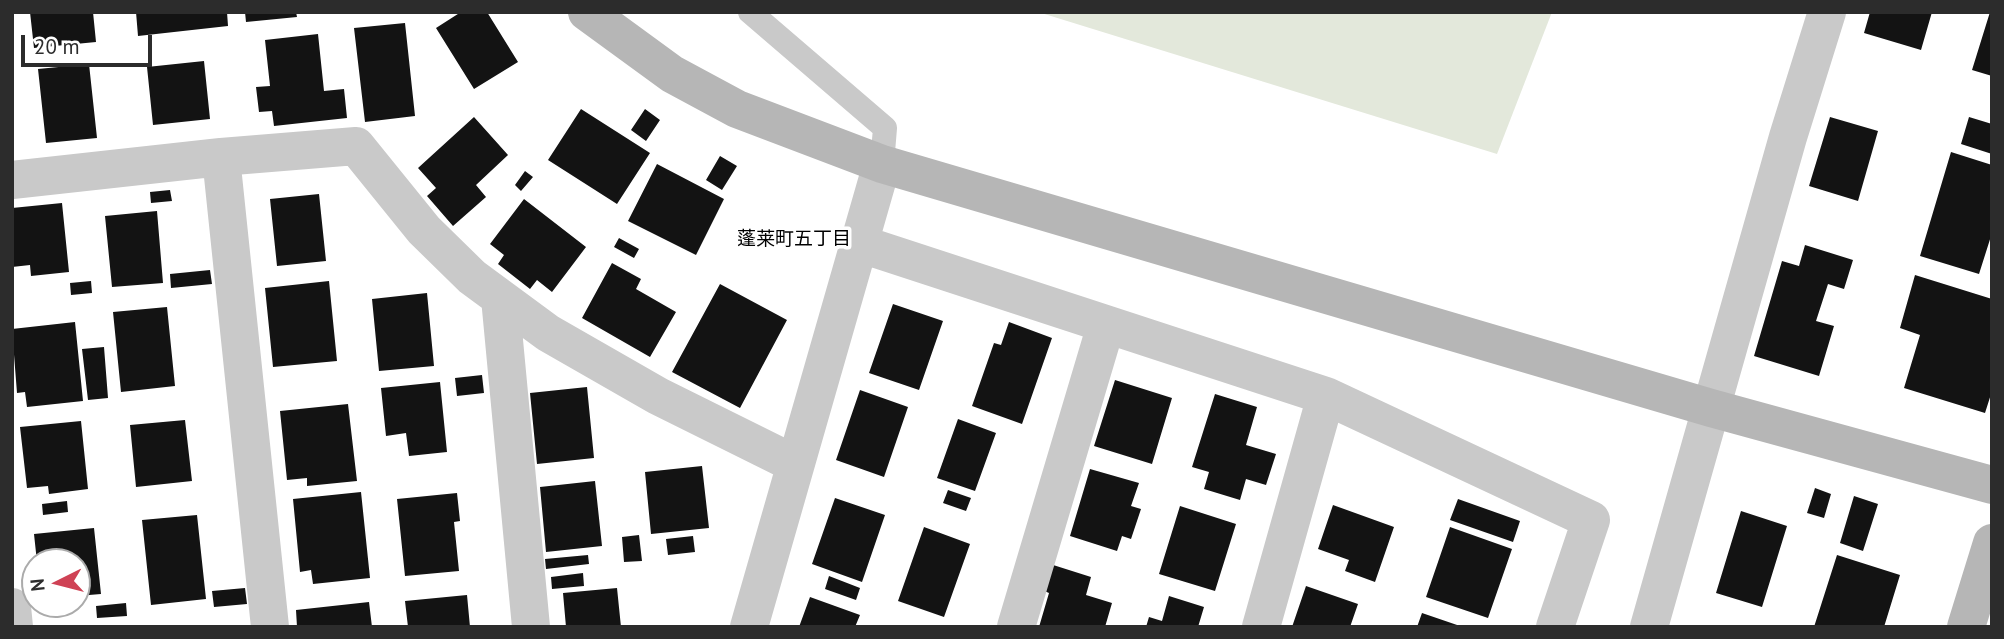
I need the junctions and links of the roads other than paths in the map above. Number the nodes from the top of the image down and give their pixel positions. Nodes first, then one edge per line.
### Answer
1 (587, 12) edge
2 (750, 12) edge
3 (1827, 12) edge
4 (221, 157) junction
5 (882, 164) junction
6 (12, 180) edge
7 (861, 244) junction
8 (500, 298) junction
9 (1106, 324) junction
10 (1326, 396) junction
11 (1711, 408) junction
12 (795, 464) junction
13 (1992, 485) edge
14 (1992, 542) edge
15 (12, 607) edge
16 (14, 627) edge
17 (270, 627) edge
18 (531, 627) edge
19 (749, 627) edge
20 (1016, 627) edge
21 (1261, 627) edge
22 (1555, 627) edge
23 (1649, 627) edge
24 (1966, 627) edge

1 - 5 street
2 - 5 lane
3 - 11 street
4 - 6 street
4 - 8 street
4 - 17 street
5 - 7 street
5 - 11 street
7 - 9 street
7 - 12 street
8 - 12 street
8 - 18 street
9 - 10 street
9 - 20 street
10 - 21 street
10 - 22 street
11 - 13 street
11 - 23 street
12 - 19 street
14 - 24 street
15 - 16 street

